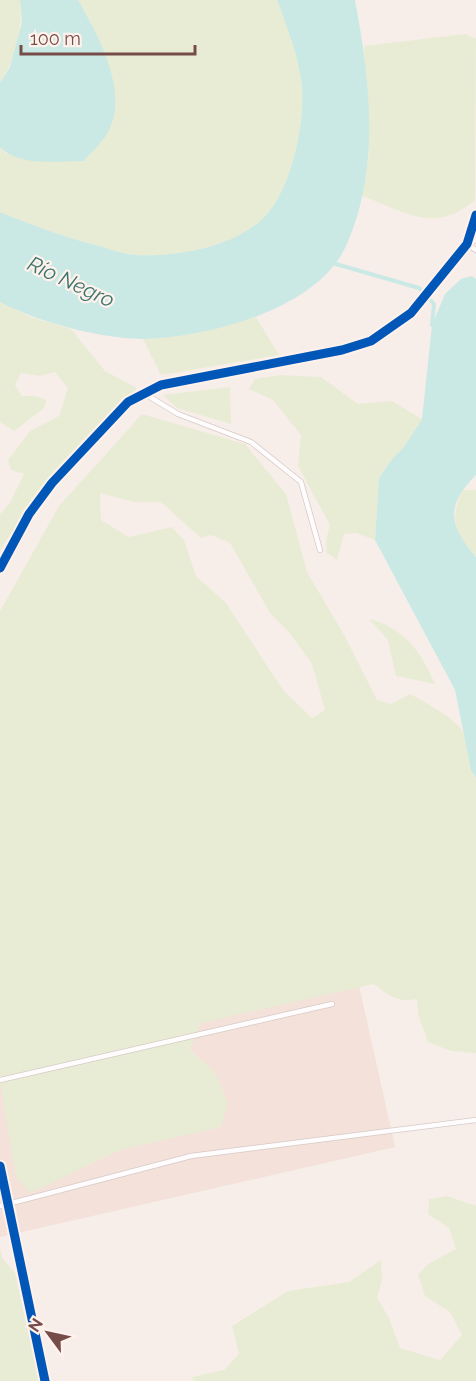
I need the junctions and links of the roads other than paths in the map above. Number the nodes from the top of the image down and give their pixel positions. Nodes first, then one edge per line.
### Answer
1 (476, 215) edge
2 (471, 242) edge
3 (476, 250) edge
4 (142, 393) junction
5 (320, 550) dead end
6 (0, 568) edge
7 (332, 1004) dead end
8 (0, 1080) edge
9 (476, 1120) edge
10 (0, 1166) edge
11 (4, 1205) edge
12 (45, 1381) edge

1 - 2 street
2 - 3 lane
2 - 4 street
4 - 5 lane
4 - 6 street
7 - 8 lane
9 - 11 lane
10 - 11 street
11 - 12 street

